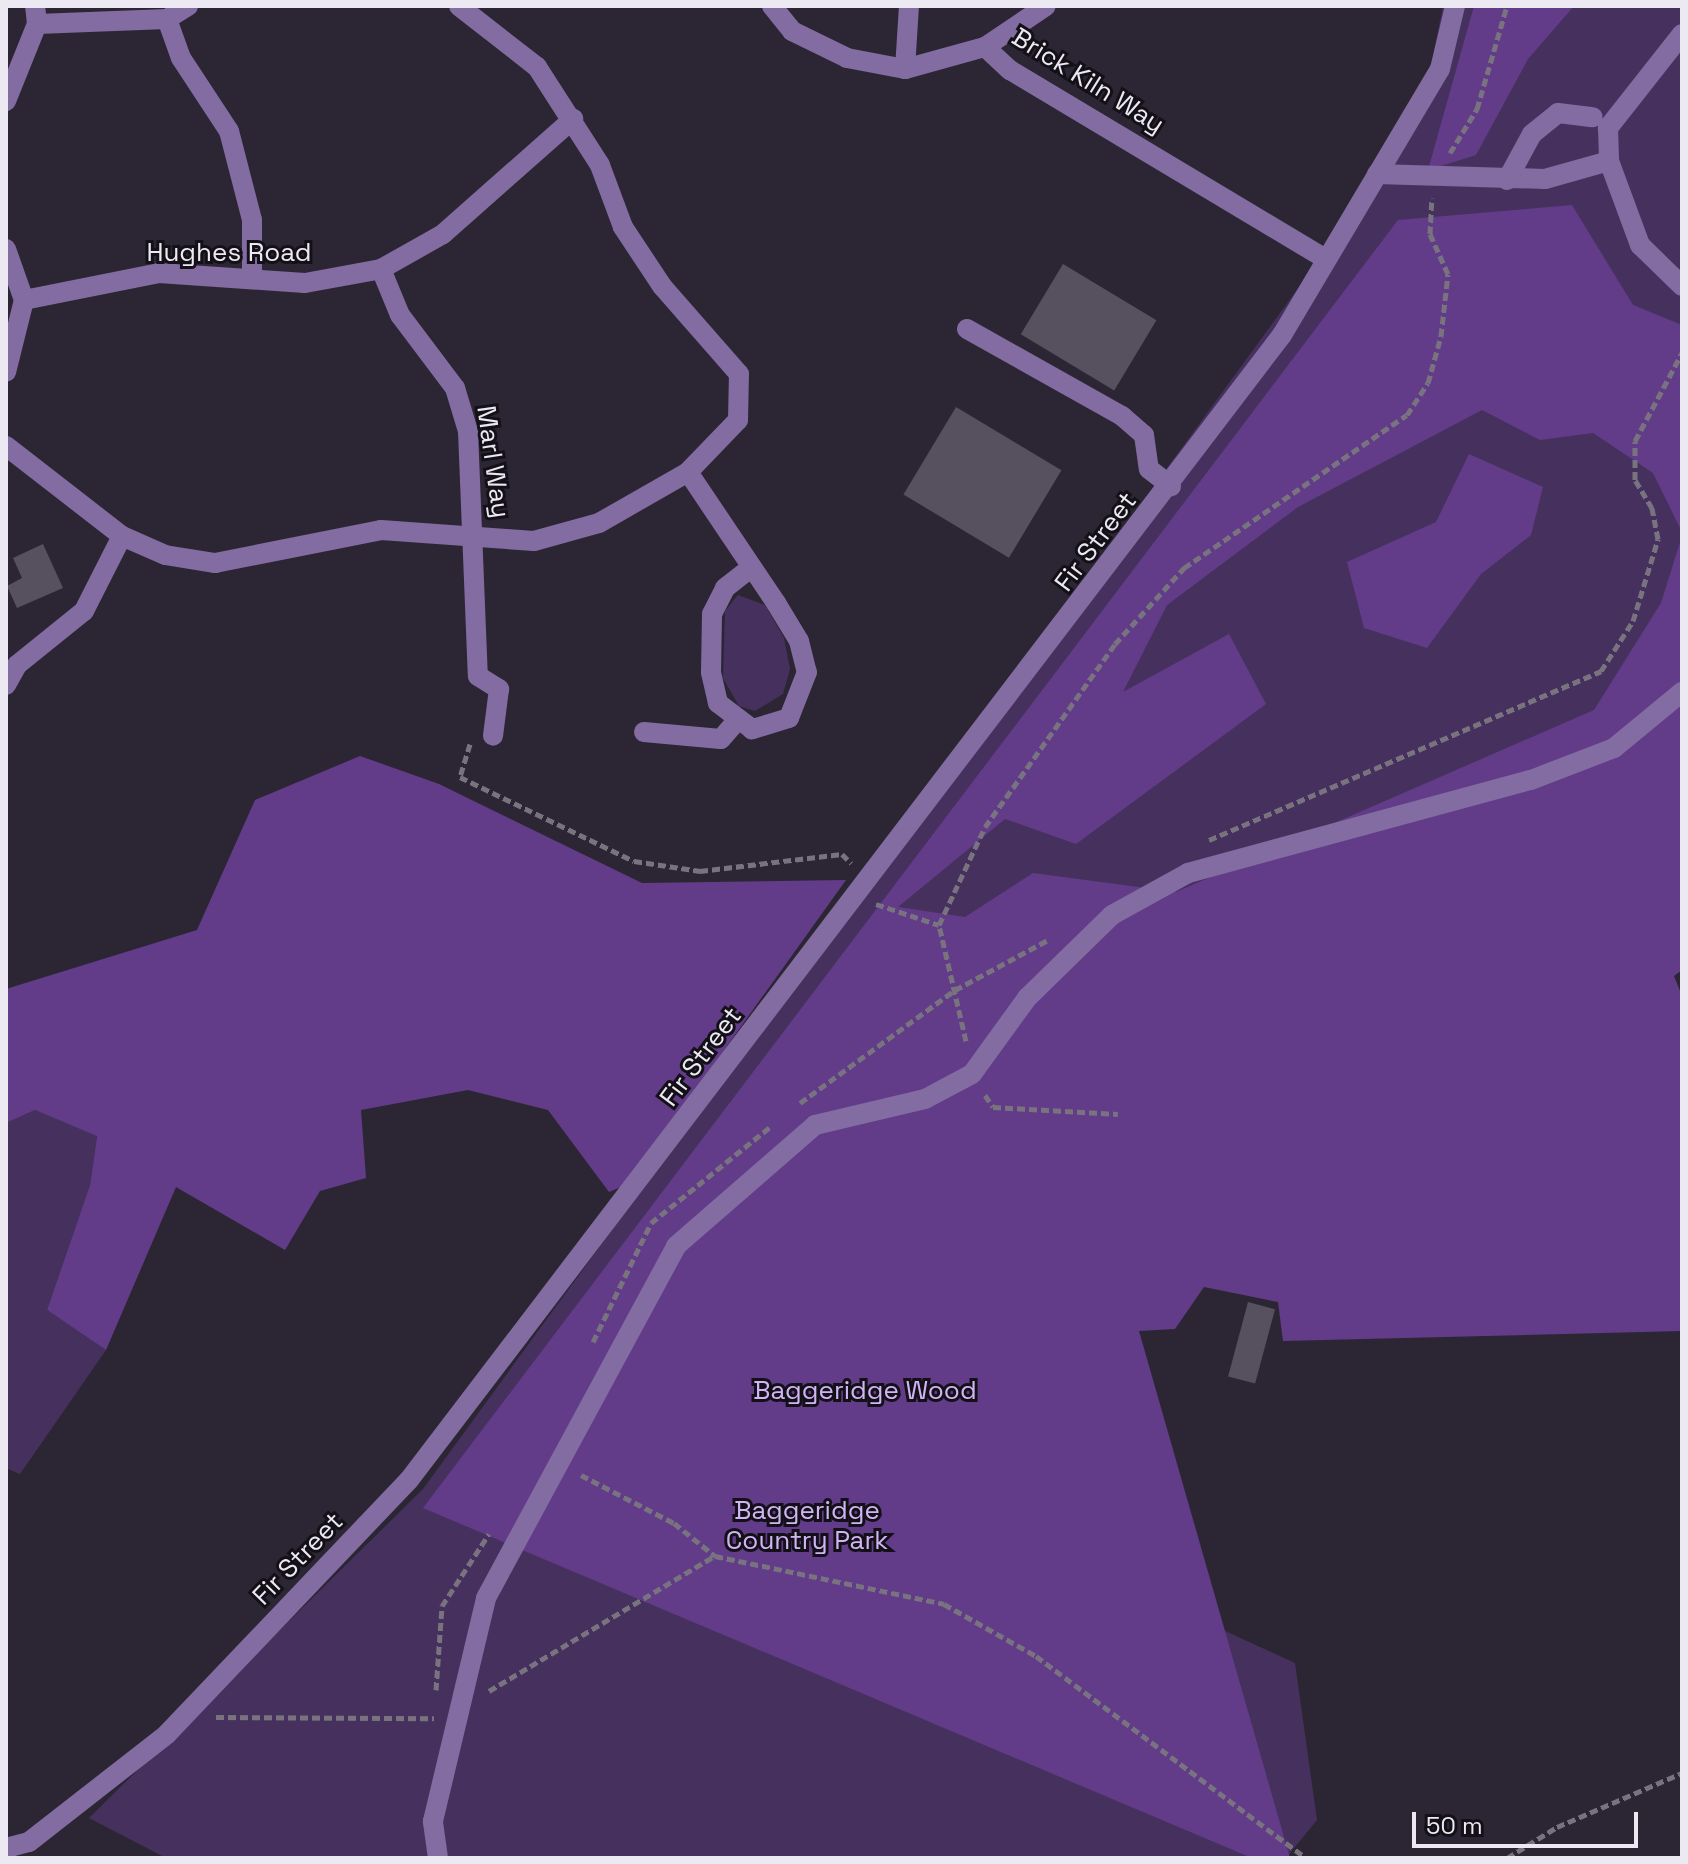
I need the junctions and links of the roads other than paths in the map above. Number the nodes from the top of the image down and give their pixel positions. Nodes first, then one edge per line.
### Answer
1 (188, 6) edge
2 (459, 6) edge
3 (772, 6) edge
4 (909, 6) edge
5 (1046, 6) edge
6 (1455, 6) edge
7 (36, 15) edge
8 (167, 19) junction
9 (1682, 34) edge
10 (985, 47) junction
11 (905, 69) junction
12 (6, 101) edge
13 (1593, 117) dead end
14 (573, 119) junction
15 (1609, 161) junction
16 (1377, 174) junction
17 (1507, 180) junction
18 (6, 249) edge
19 (1324, 258) junction
20 (381, 269) junction
21 (252, 278) junction
22 (1682, 286) edge
23 (24, 300) junction
24 (967, 329) dead end
25 (6, 372) edge
26 (6, 446) edge
27 (688, 472) junction
28 (1171, 486) junction
29 (122, 536) junction
30 (477, 540) junction
31 (752, 567) junction
32 (6, 685) edge
33 (1682, 692) edge
34 (736, 722) junction
35 (644, 732) dead end
36 (483, 736) road end
37 (6, 1848) edge
38 (438, 1858) edge

1 - 8 street
2 - 14 street
3 - 11 street, Brick Kiln Way
4 - 11 street
5 - 10 street
6 - 16 street, Fir Street
7 - 8 street
7 - 12 street
8 - 21 street
9 - 15 street
10 - 11 street, Brick Kiln Way
10 - 19 street, Brick Kiln Way
13 - 17 street
14 - 20 street, Hughes Road
14 - 27 street
15 - 17 street
15 - 22 street
16 - 17 street
16 - 19 street, Fir Street
18 - 23 street
19 - 28 street, Fir Street
20 - 21 street, Hughes Road
20 - 30 street, Marl Way
21 - 23 street, Hughes Road
23 - 25 street
24 - 28 street
26 - 29 street
27 - 30 street
27 - 31 street
28 - 37 street, Fir Street
29 - 30 street
29 - 32 street
30 - 36 street, Marl Way
31 - 34 street
31 - 34 street
33 - 38 street
34 - 35 street

